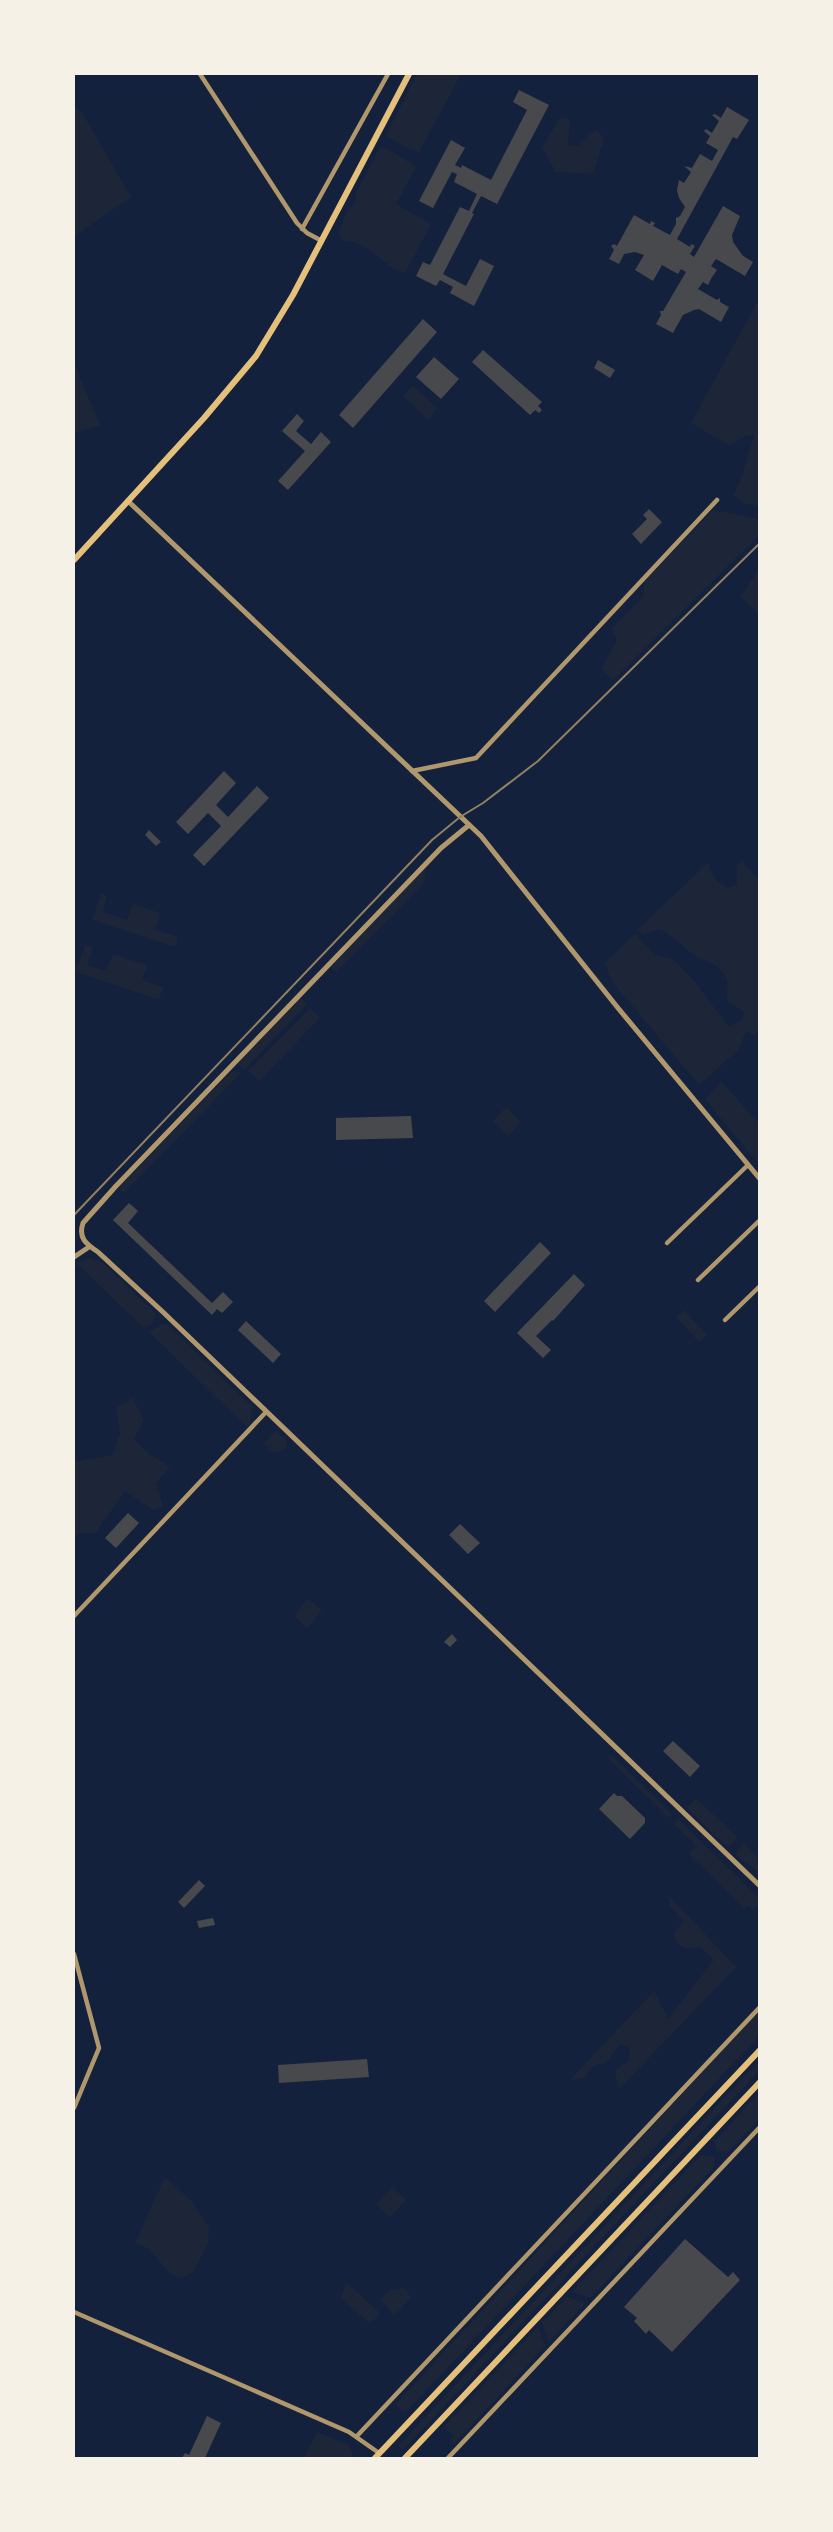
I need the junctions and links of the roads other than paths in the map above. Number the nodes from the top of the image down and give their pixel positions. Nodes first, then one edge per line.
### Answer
1 (201, 74) edge
2 (388, 74) edge
3 (409, 74) edge
4 (302, 229) junction
5 (322, 242) junction
6 (717, 500) dead end
7 (128, 501) junction
8 (74, 560) edge
9 (411, 771) junction
10 (469, 825) junction
11 (748, 1165) junction
12 (760, 1179) edge
13 (760, 1220) edge
14 (667, 1243) dead end
15 (89, 1247) junction
16 (74, 1257) edge
17 (698, 1280) dead end
18 (760, 1286) edge
19 (726, 1320) dead end
20 (265, 1412) junction
21 (74, 1616) edge
22 (760, 1886) edge
23 (74, 1954) edge
24 (760, 2007) edge
25 (760, 2050) edge
26 (760, 2082) edge
27 (74, 2108) edge
28 (760, 2127) edge
29 (74, 2312) edge
30 (357, 2436) junction
31 (377, 2456) edge
32 (405, 2459) edge
33 (449, 2459) edge

1 - 4 street
2 - 4 street
3 - 5 main road
4 - 5 street
5 - 7 main road
6 - 9 street
7 - 8 main road
7 - 9 street
9 - 10 street
10 - 11 street
10 - 15 street
11 - 12 street
11 - 14 street
13 - 17 street
15 - 16 street
15 - 20 street
18 - 19 street
20 - 21 street
20 - 22 street
23 - 27 street
24 - 30 street
25 - 31 main road
26 - 32 main road
28 - 33 street
29 - 30 street
30 - 31 street

